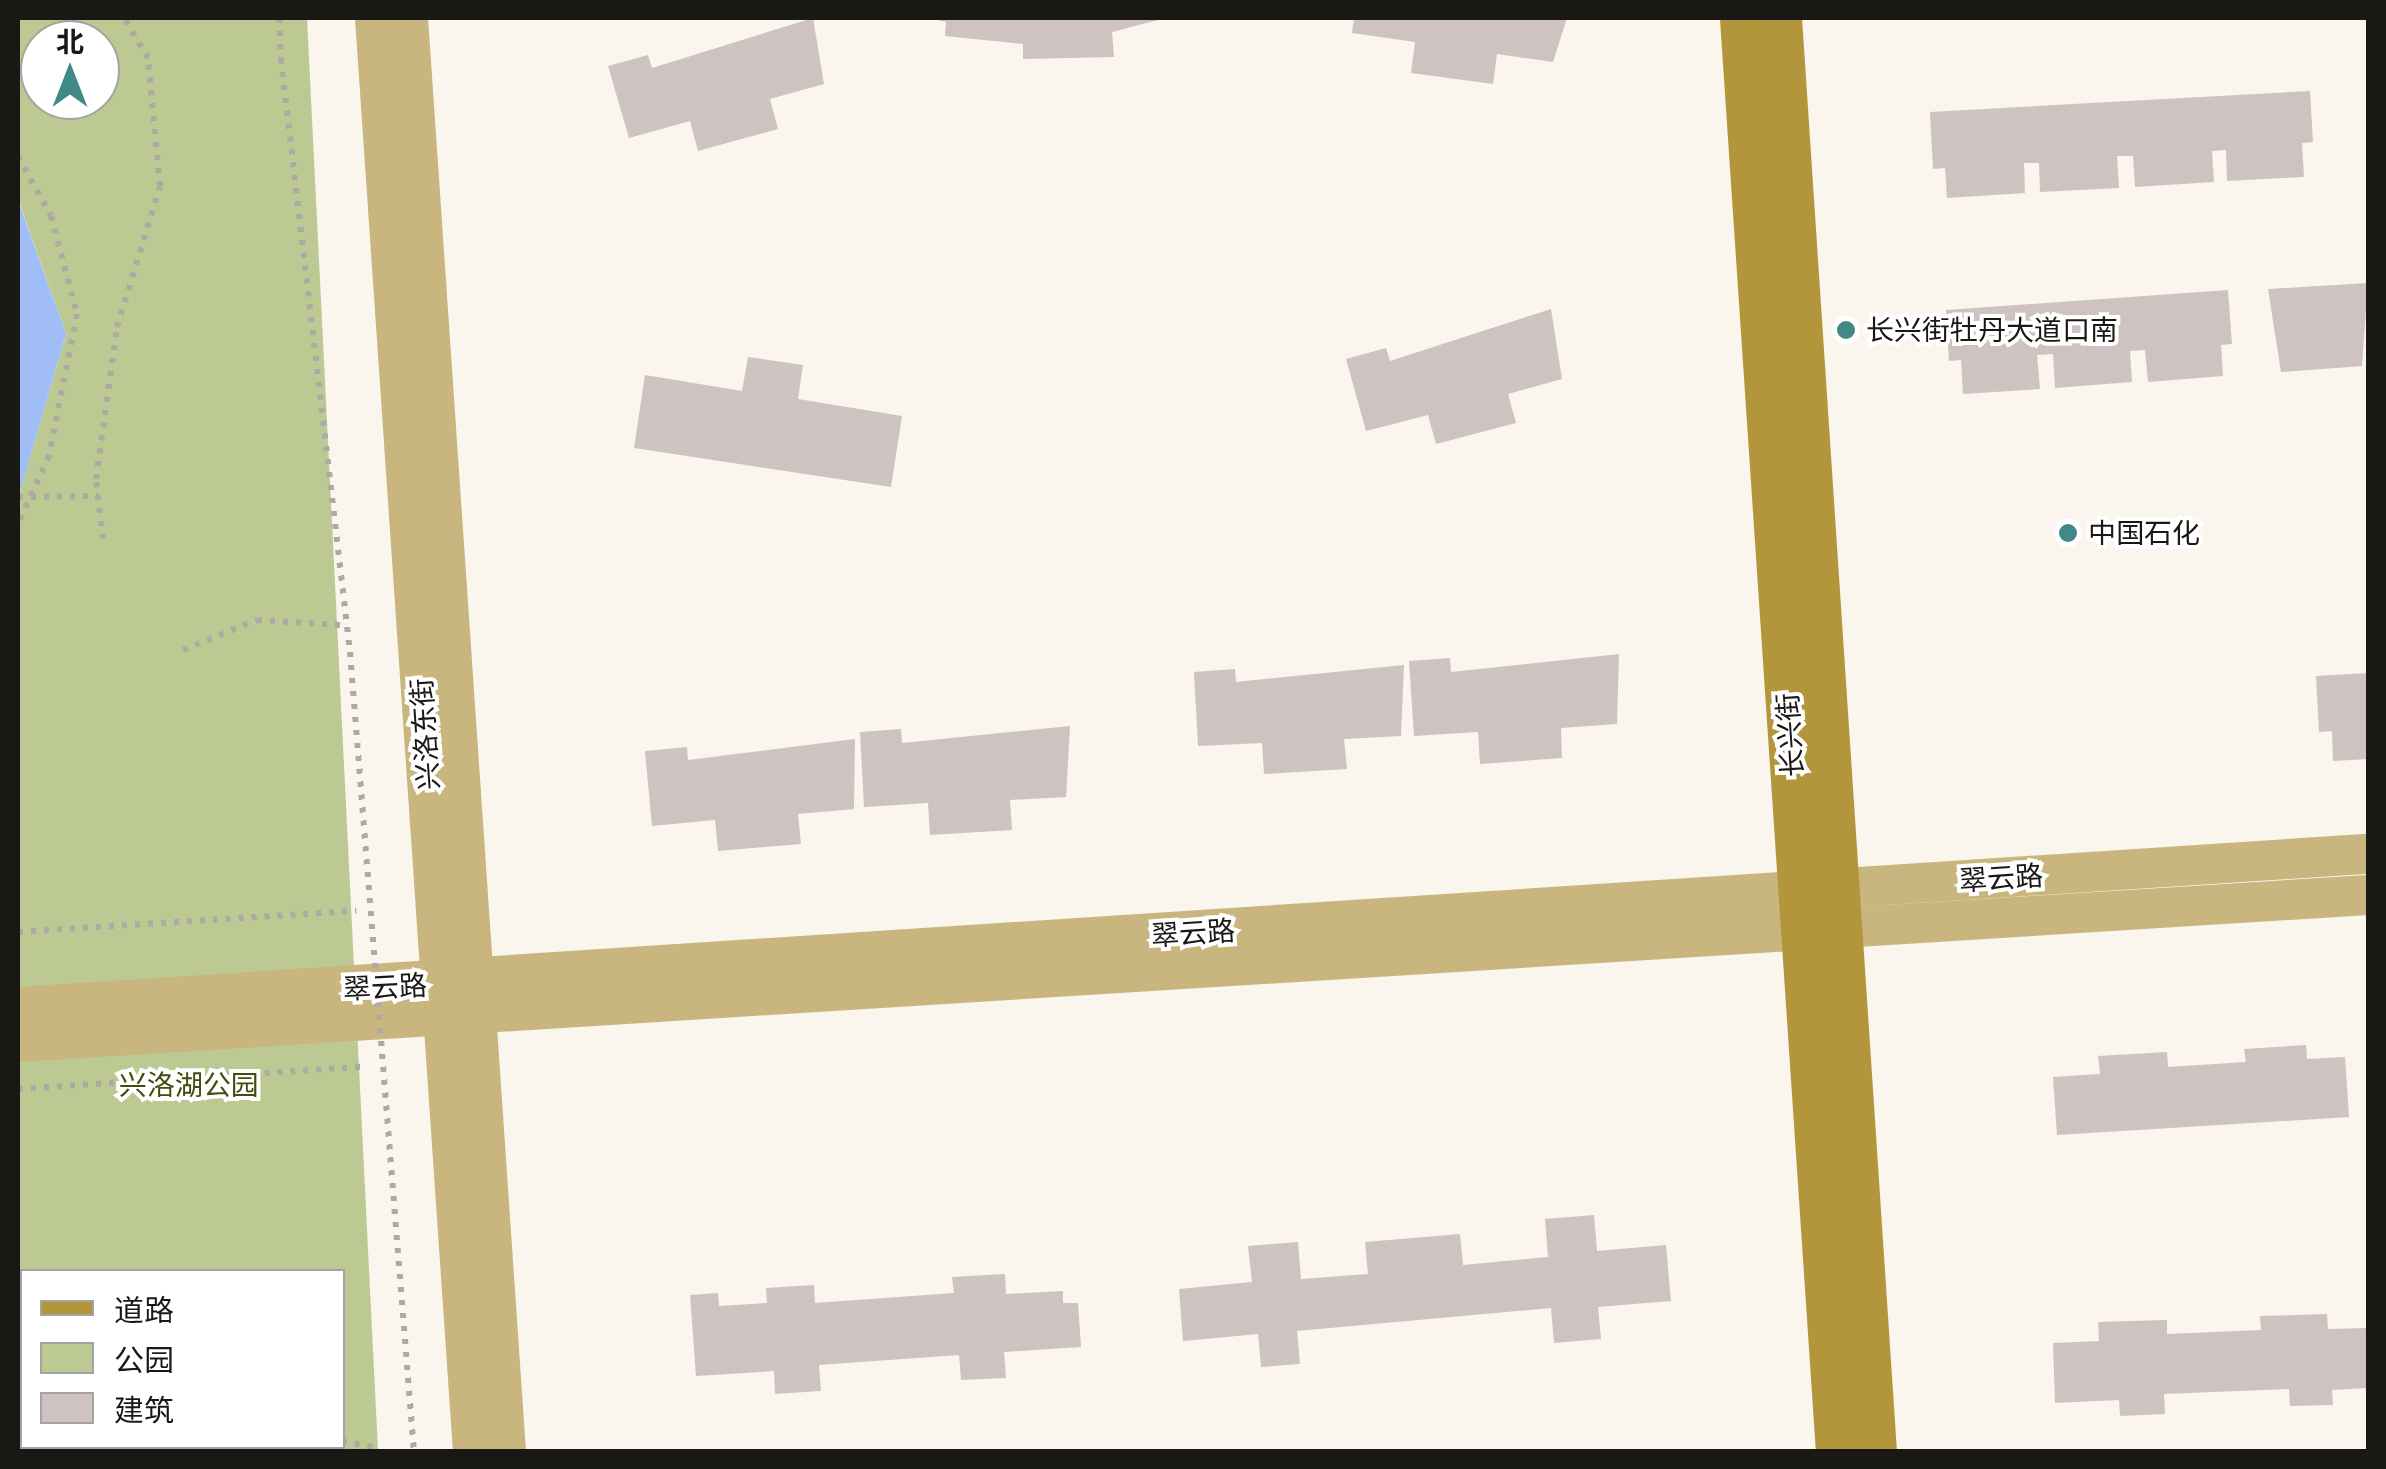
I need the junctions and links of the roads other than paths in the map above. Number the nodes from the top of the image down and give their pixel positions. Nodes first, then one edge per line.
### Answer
1 (375, 18) edge
2 (408, 18) edge
3 (1742, 18) edge
4 (1778, 18) edge
5 (2368, 854) edge
6 (2368, 895) edge
7 (1820, 911) junction
8 (459, 1000) junction
9 (18, 1006) edge
10 (18, 1042) edge
11 (473, 1452) edge
12 (506, 1452) edge
13 (1838, 1452) edge
14 (1874, 1452) edge

1 - 8 street, 兴洛东街
2 - 8 street, 兴洛东街
3 - 7 main road, 长兴街
4 - 7 main road, 长兴街
5 - 7 street, 翠云路
6 - 7 street, 翠云路
7 - 8 street, 翠云路
7 - 13 main road, 长兴街
7 - 14 main road, 长兴街
8 - 9 street, 翠云路
8 - 10 street, 翠云路
8 - 11 street, 兴洛东街
8 - 12 street, 兴洛东街

